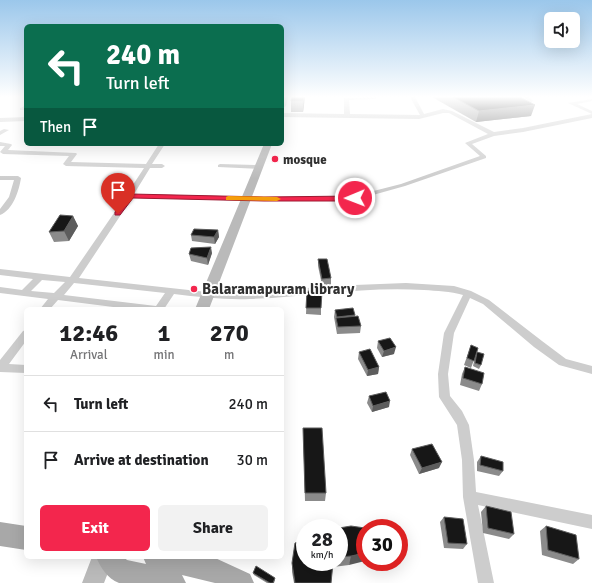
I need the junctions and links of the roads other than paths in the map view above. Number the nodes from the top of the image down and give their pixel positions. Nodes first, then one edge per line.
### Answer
1 (474, 124) edge
2 (553, 124) edge
3 (6, 130) dead end
4 (0, 133) edge
5 (493, 134) junction
6 (0, 144) edge
7 (161, 146) edge
8 (267, 146) edge
9 (148, 166) junction
10 (162, 166) dead end
11 (220, 166) dead end
12 (258, 167) junction
13 (0, 178) edge
14 (131, 196) junction
15 (246, 199) junction
16 (0, 213) edge
17 (0, 272) edge
18 (39, 277) junction
19 (72, 281) junction
20 (0, 290) edge
21 (172, 291) junction
22 (24, 293) junction
23 (468, 293) junction
24 (207, 295) junction
25 (55, 297) junction
26 (47, 307) edge
27 (139, 307) edge
28 (160, 307) edge
29 (203, 307) edge
30 (24, 337) edge
31 (0, 368) edge
32 (24, 369) edge
33 (592, 370) edge
34 (470, 497) junction
35 (592, 522) edge
36 (0, 534) edge
37 (24, 538) edge
38 (102, 559) edge
39 (110, 559) edge
40 (164, 559) edge
41 (93, 583) edge
42 (173, 583) edge
43 (241, 583) edge
44 (486, 583) edge

1 - 5 street
2 - 5 street
3 - 4 street
5 - 15 street
6 - 9 street
7 - 9 street
8 - 12 main road
9 - 10 street
9 - 14 street
11 - 12 street
12 - 15 main road
13 - 16 street
14 - 15 street
14 - 19 street
15 - 24 main road
17 - 18 street
18 - 19 street
18 - 22 street
19 - 21 street
19 - 25 street
20 - 22 street
21 - 24 street
21 - 28 street
22 - 25 street
23 - 24 street
23 - 33 street
23 - 34 street
24 - 29 main road
25 - 26 street
25 - 27 street
30 - 31 street
31 - 32 street
34 - 35 street
34 - 44 street
36 - 37 main road
38 - 41 main road
39 - 42 main road
40 - 43 main road

